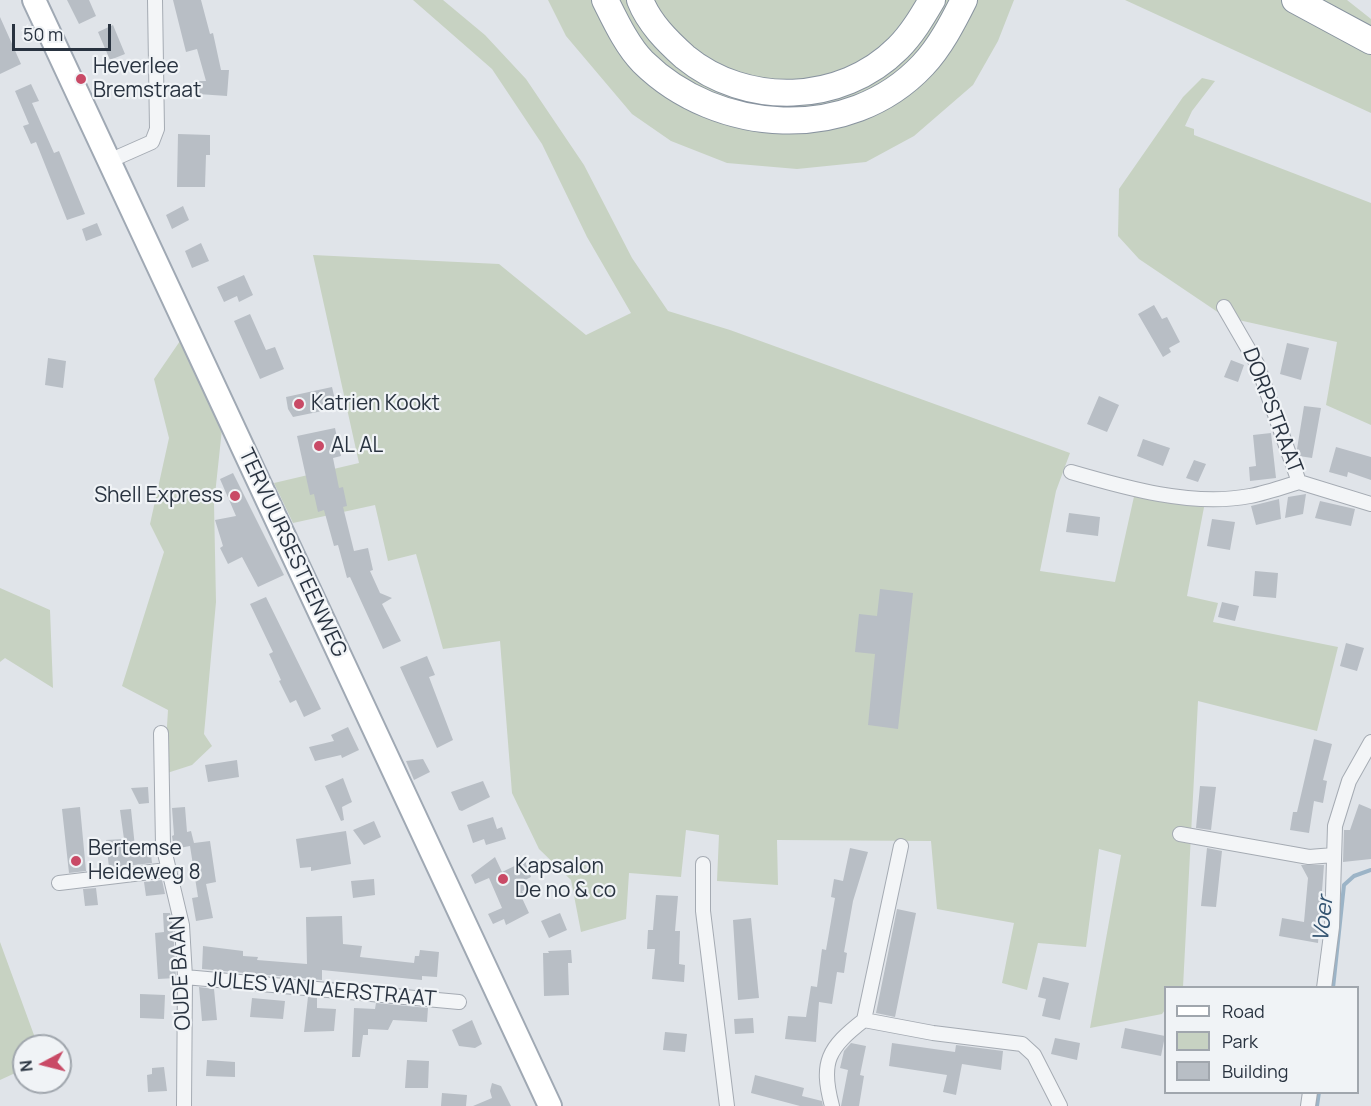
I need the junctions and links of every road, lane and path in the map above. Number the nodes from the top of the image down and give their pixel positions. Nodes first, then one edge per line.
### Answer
1 (34, 0) edge
2 (155, 0) edge
3 (605, 0) edge
4 (640, 0) edge
5 (932, 0) edge
6 (964, 0) edge
7 (1295, 0) edge
8 (1371, 41) edge
9 (109, 161) junction
10 (1224, 307) dead end
11 (1071, 472) dead end
12 (1299, 482) junction
13 (1371, 504) edge
14 (161, 734) dead end
15 (1371, 742) edge
16 (1180, 834) dead end
17 (901, 846) dead end
18 (1334, 855) junction
19 (703, 864) dead end
20 (167, 870) junction
21 (59, 883) dead end
22 (185, 977) junction
23 (1324, 986) edge
24 (459, 1002) dead end
25 (864, 1020) junction
26 (184, 1106) edge
27 (550, 1106) edge
28 (727, 1106) edge
29 (832, 1106) edge
30 (1060, 1106) edge

1 - 9 main road, TERVUURSESTEENWEG
2 - 9 street
3 - 6 highway
4 - 5 highway
7 - 8 highway
9 - 27 main road, TERVUURSESTEENWEG
10 - 12 street, DORPSTRAAT
11 - 12 street
12 - 13 street, DORPSTRAAT
14 - 20 street, OUDE BAAN
15 - 18 street
16 - 18 street
17 - 25 street
18 - 23 street
19 - 28 street
20 - 21 street
20 - 22 street, OUDE BAAN
22 - 24 street, JULES VANLAERSTRAAT
22 - 26 street, OUDE BAAN
25 - 29 street
25 - 30 street

